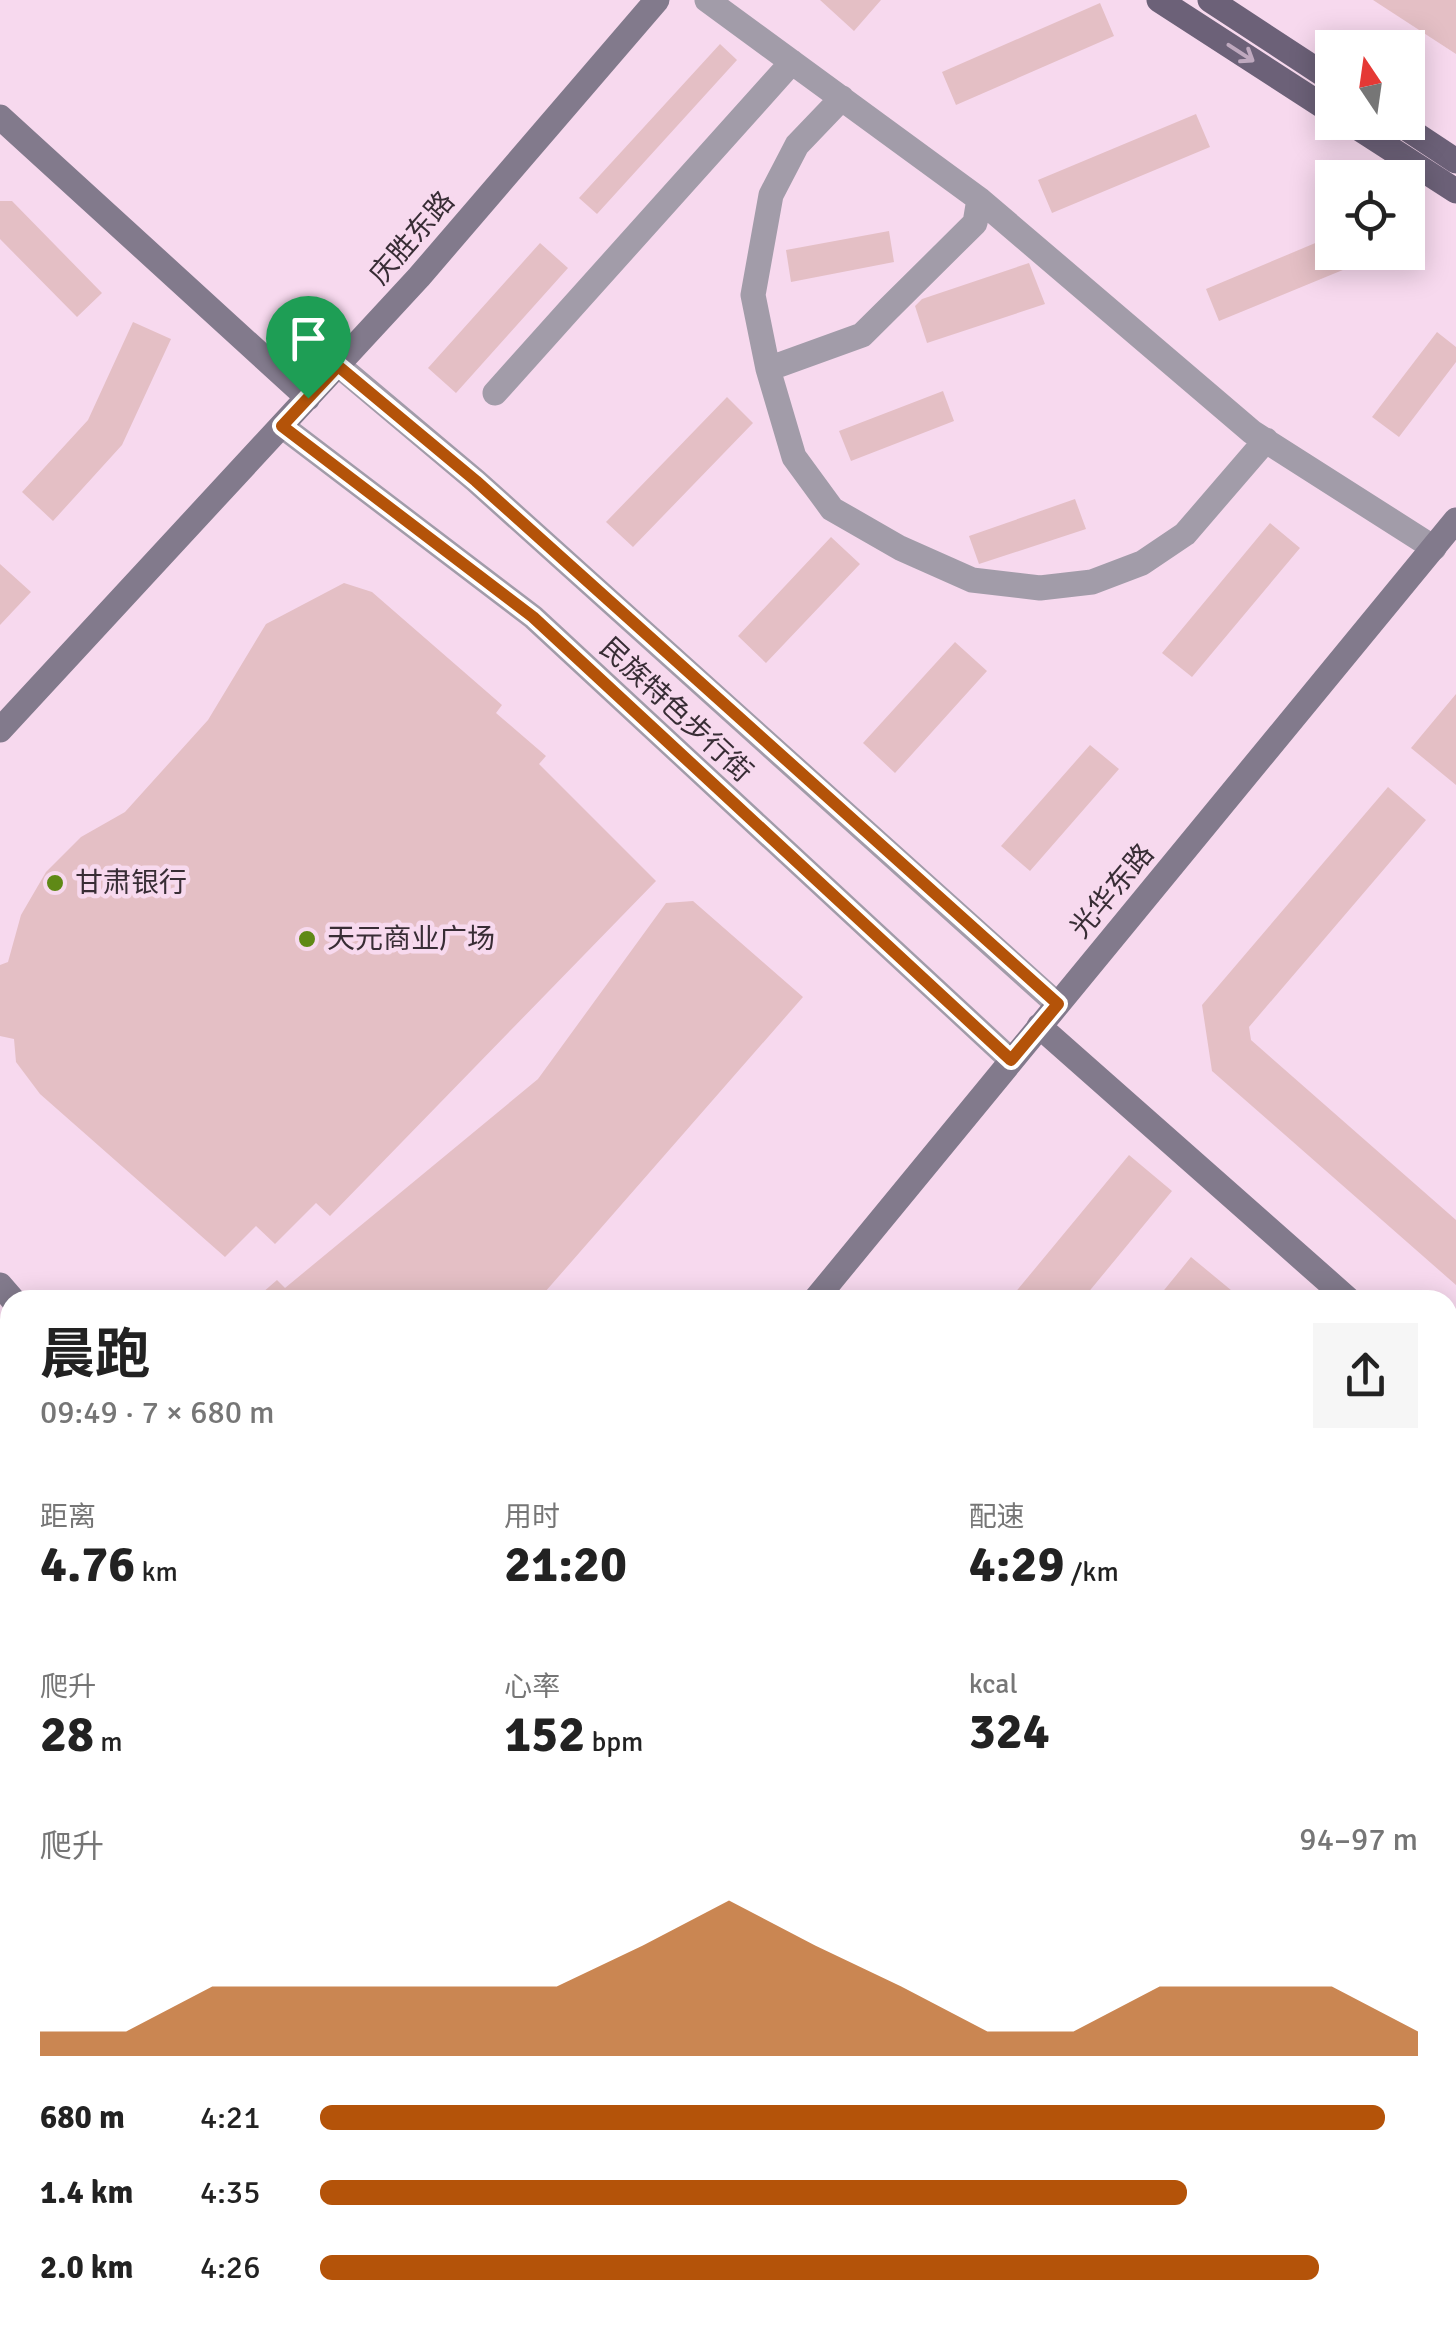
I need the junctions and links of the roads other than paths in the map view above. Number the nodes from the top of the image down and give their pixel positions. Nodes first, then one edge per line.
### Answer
1 (658, 0) edge
2 (706, 0) edge
3 (1159, 0) edge
4 (1210, 0) edge
5 (792, 62) junction
6 (1315, 69) edge
7 (842, 98) junction
8 (1315, 101) edge
9 (0, 117) edge
10 (1378, 140) edge
11 (1424, 140) edge
12 (1456, 161) edge
13 (1456, 191) edge
14 (979, 198) junction
15 (338, 366) junction
16 (768, 370) junction
17 (495, 393) dead end
18 (308, 398) junction
19 (282, 426) junction
20 (1266, 440) junction
21 (1456, 520) edge
22 (1434, 548) junction
23 (0, 730) edge
24 (1058, 1004) junction
25 (1039, 1026) junction
26 (1011, 1060) junction
27 (823, 1290) edge
28 (1338, 1290) edge

1 - 15 main road, 庆胜东路
2 - 5 street
3 -> 8 main road
4 - 6 main road
5 - 7 street
5 - 17 street
7 - 14 street
7 - 16 street
9 - 18 main road
10 - 13 main road
11 - 12 main road
14 - 16 street
14 - 20 street
15 - 18 main road, 庆胜东路
15 - 24 street, 民族特色步行街
16 - 20 street
18 - 19 main road, 庆胜东路
19 - 23 main road, 庆胜东路
19 - 26 street, 民族特色步行街
20 - 22 street
21 - 22 main road, 光华东路
22 - 24 main road, 光华东路
24 - 25 main road, 光华东路
25 - 26 main road, 光华东路
25 - 28 main road
26 - 27 main road, 光华东路

